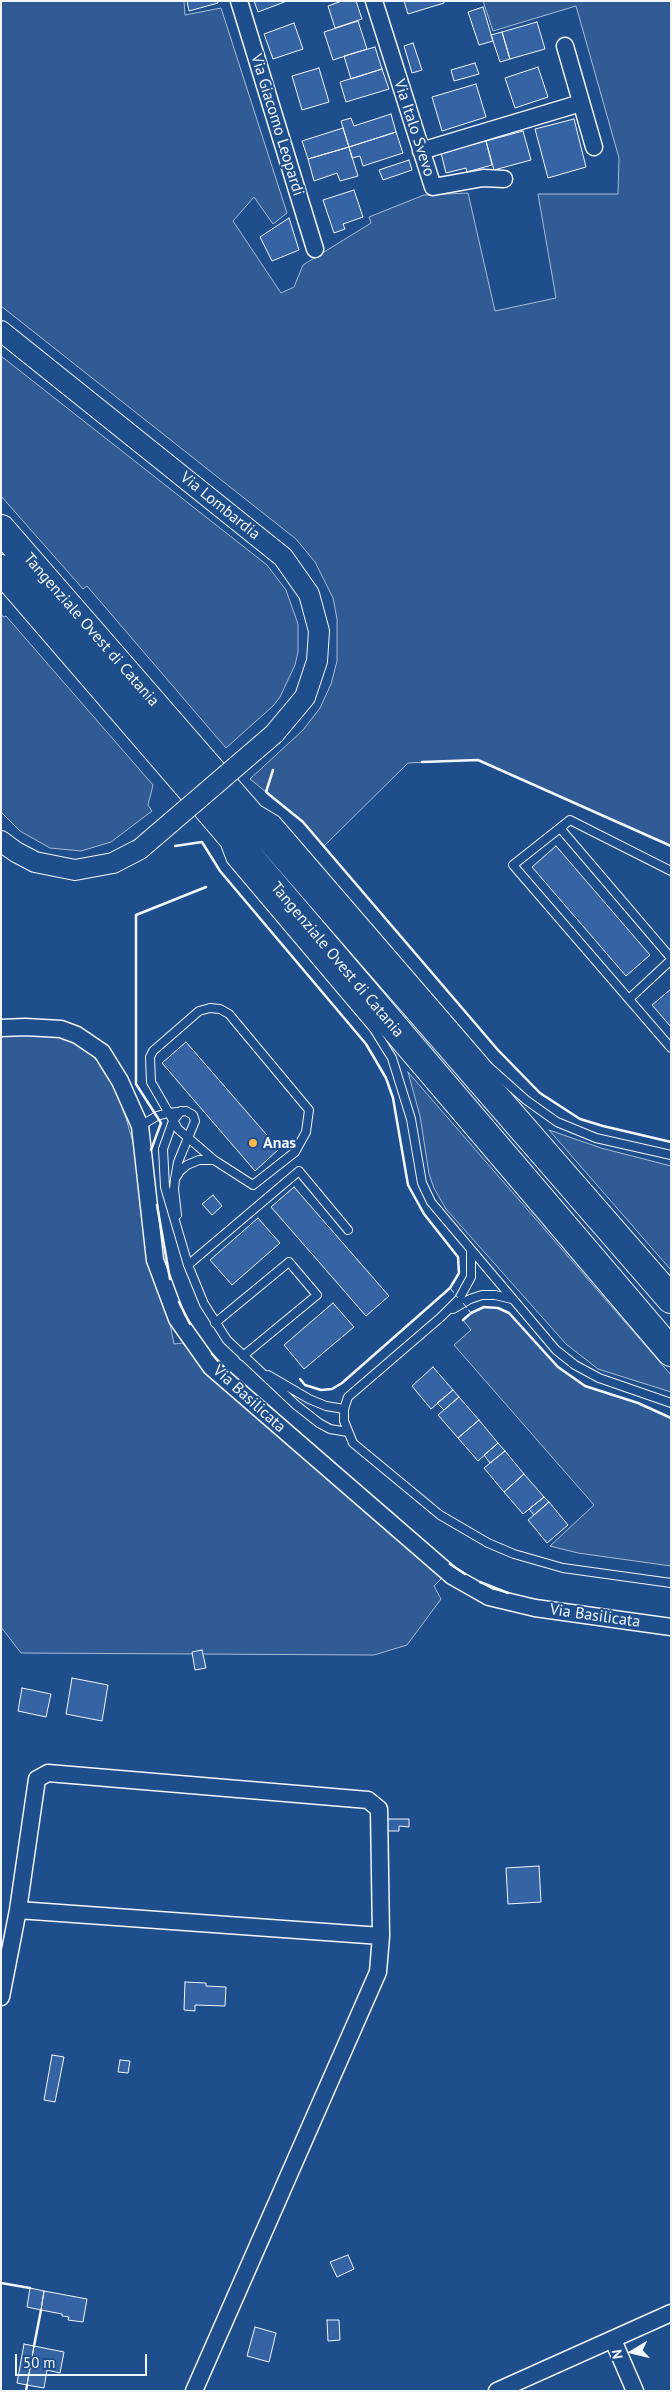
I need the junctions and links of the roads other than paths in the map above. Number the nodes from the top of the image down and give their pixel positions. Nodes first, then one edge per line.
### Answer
1 (239, 1) edge
2 (374, 1) edge
3 (565, 46) dead end
4 (581, 102) junction
5 (594, 147) dead end
6 (421, 151) junction
7 (504, 180) dead end
8 (315, 249) dead end
9 (1, 331) edge
10 (1, 529) edge
11 (1, 569) edge
12 (236, 796) junction
13 (216, 817) junction
14 (560, 828) junction
15 (1, 841) edge
16 (671, 871) edge
17 (671, 959) edge
18 (629, 999) junction
19 (1, 1028) edge
20 (671, 1048) edge
21 (181, 1111) junction
22 (168, 1114) junction
23 (173, 1121) junction
24 (140, 1126) junction
25 (187, 1136) junction
26 (671, 1155) edge
27 (214, 1160) junction
28 (176, 1179) junction
29 (179, 1230) junction
30 (348, 1230) dead end
31 (471, 1250) junction
32 (188, 1266) junction
33 (671, 1298) edge
34 (513, 1299) junction
35 (441, 1317) junction
36 (215, 1322) junction
37 (671, 1352) edge
38 (243, 1356) junction
39 (260, 1370) junction
40 (671, 1402) edge
41 (344, 1409) junction
42 (348, 1432) junction
43 (671, 1583) edge
44 (671, 1627) edge
45 (18, 1910) junction
46 (382, 1936) junction
47 (1, 1997) edge
48 (671, 2314) edge
49 (613, 2340) junction
50 (194, 2391) edge
51 (497, 2391) edge
52 (634, 2391) edge

1 - 8 street, Via Giacomo Leopardi
2 - 6 street, Via Italo Svevo
3 - 4 street
4 - 5 street
4 - 6 street
6 - 7 street, Via Italo Svevo
9 - 15 street, Via Lombardia, bridge
10 - 12 highway, Tangenziale Ovest di Catania
11 - 13 highway, Tangenziale Ovest di Catania
12 - 26 lane
12 - 33 highway, Tangenziale Ovest di Catania
13 - 31 lane
13 - 37 highway, Tangenziale Ovest di Catania
14 - 16 lane
14 - 17 lane
14 - 18 lane
17 - 18 lane
18 - 20 lane
19 - 24 street, Via Basilicata
21 - 22 lane
21 - 23 lane
21 - 25 lane
22 - 23 lane
22 - 24 lane
22 - 27 lane
23 - 25 lane
23 - 29 lane
24 - 44 street, Via Basilicata
25 - 27 lane
25 - 28 lane
27 - 28 lane
28 - 29 lane
29 - 32 lane
30 - 32 lane
31 - 34 lane
31 - 35 lane
32 - 36 lane
34 - 35 lane
34 - 40 lane
35 - 41 lane
36 - 38 lane
36 - 38 lane
38 - 39 lane
39 - 41 lane
39 - 42 lane
41 - 42 lane
42 - 43 lane
45 - 46 street
45 - 46 street
45 - 47 street
46 - 50 street
48 - 49 street
49 - 51 street
49 - 52 street

